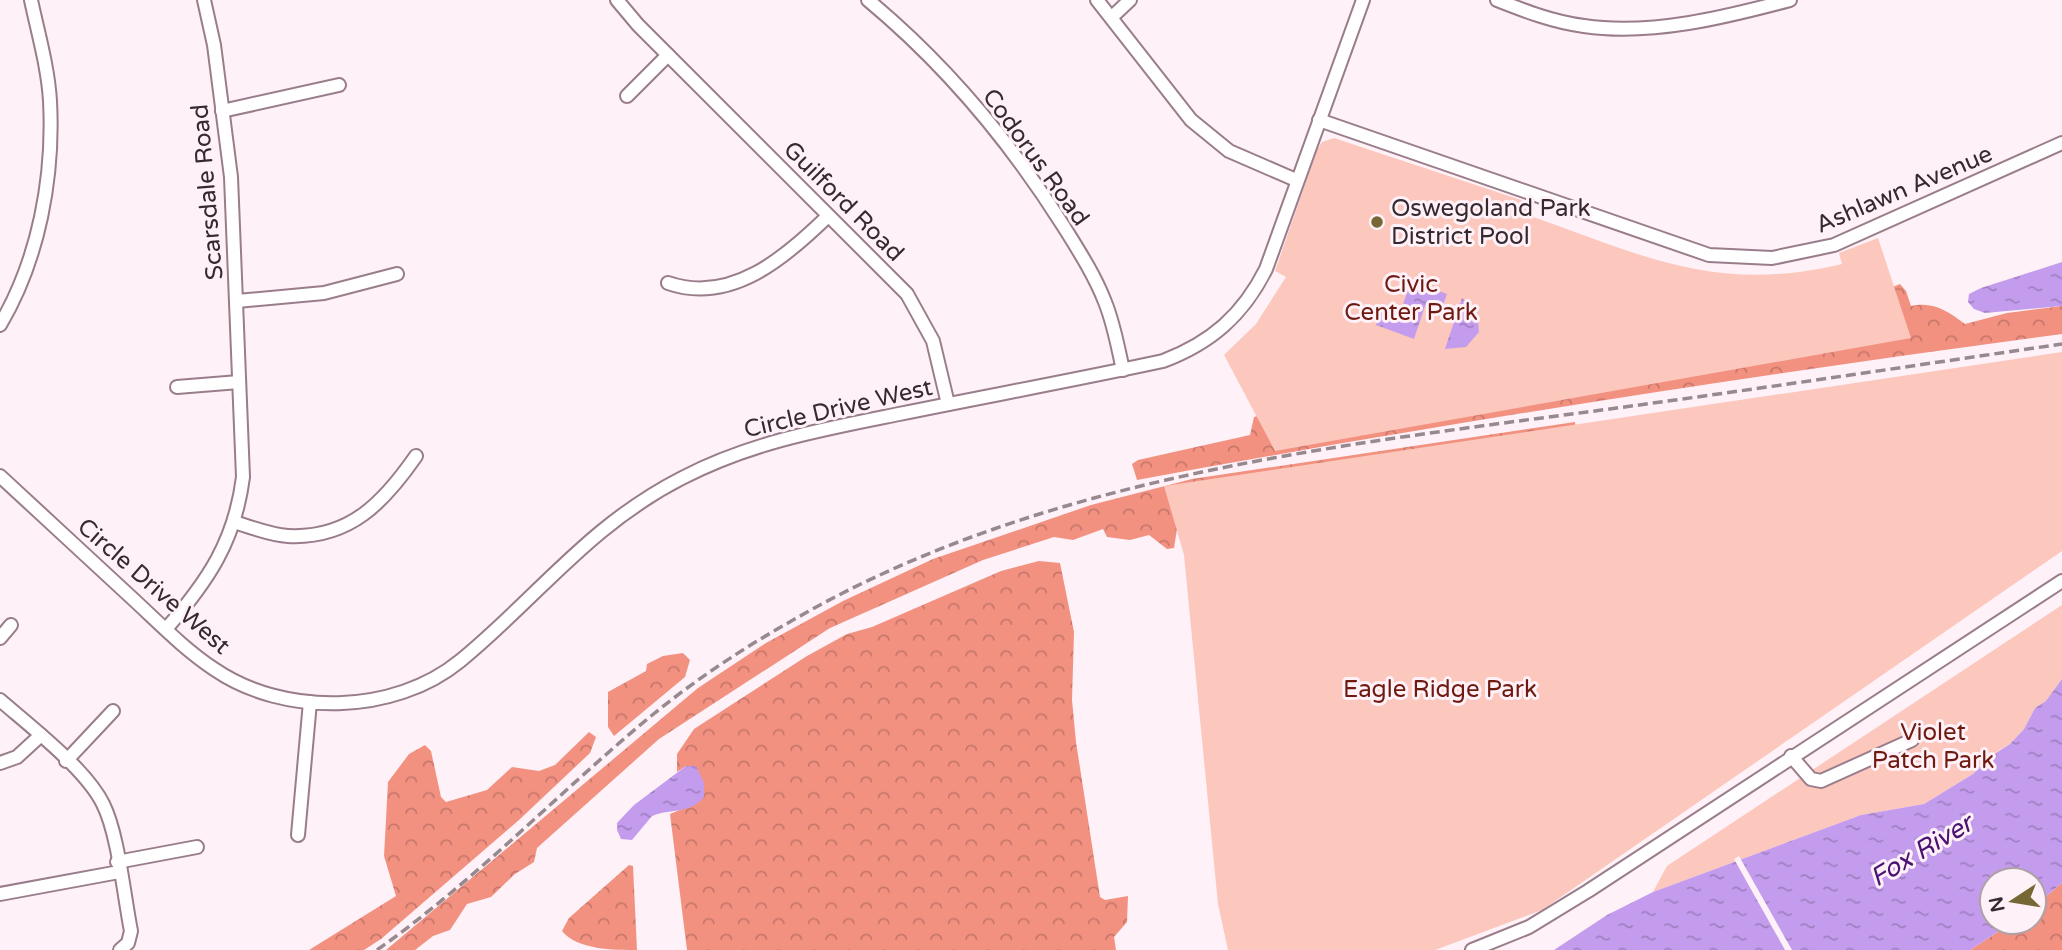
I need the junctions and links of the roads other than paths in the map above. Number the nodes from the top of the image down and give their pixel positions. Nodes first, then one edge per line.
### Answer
1 (31, 0) edge
2 (204, 0) edge
3 (617, 0) edge
4 (869, 0) edge
5 (1097, 0) edge
6 (1130, 0) edge
7 (1363, 0) edge
8 (1497, 0) edge
9 (1790, 0) edge
10 (1112, 17) junction
11 (668, 55) junction
12 (339, 85) dead end
13 (627, 96) dead end
14 (222, 111) junction
15 (1320, 120) junction
16 (2062, 143) edge
17 (1296, 180) junction
18 (828, 216) junction
19 (397, 274) dead end
20 (668, 283) dead end
21 (237, 301) junction
22 (0, 325) edge
23 (1123, 370) junction
24 (239, 382) junction
25 (177, 387) dead end
26 (948, 404) junction
27 (416, 456) dead end
28 (0, 476) edge
29 (234, 522) junction
30 (2062, 581) edge
31 (11, 625) dead end
32 (166, 629) junction
33 (0, 638) edge
34 (0, 700) edge
35 (310, 702) junction
36 (113, 711) dead end
37 (41, 735) junction
38 (1912, 740) dead end
39 (1791, 756) junction
40 (66, 761) junction
41 (0, 763) edge
42 (298, 835) dead end
43 (197, 847) dead end
44 (118, 867) junction
45 (0, 894) edge
46 (127, 948) edge
47 (1472, 950) edge

1 - 22 street
2 - 14 street, Scarsdale Road
3 - 11 street, Guilford Road
4 - 23 street, Codorus Road
5 - 10 street
6 - 10 street
7 - 15 street, Circle Drive West
8 - 9 street
10 - 17 street
11 - 13 street
11 - 18 street, Guilford Road
12 - 14 street
14 - 21 street, Scarsdale Road
15 - 16 street, Ashlawn Avenue
15 - 17 street, Circle Drive West
17 - 23 street, Circle Drive West
18 - 20 street
18 - 26 street, Guilford Road
19 - 21 street
21 - 24 street, Scarsdale Road
23 - 26 street, Circle Drive West
24 - 25 street
24 - 29 street, Scarsdale Road
26 - 35 street, Circle Drive West
27 - 29 street
28 - 32 street, Circle Drive West
29 - 32 street, Scarsdale Road
30 - 39 street
31 - 33 street
32 - 35 street, Circle Drive West
34 - 37 street
35 - 42 street
36 - 40 street
37 - 40 street
37 - 41 street
38 - 39 street
39 - 47 street
40 - 44 street
43 - 44 street
44 - 45 street
44 - 46 street

